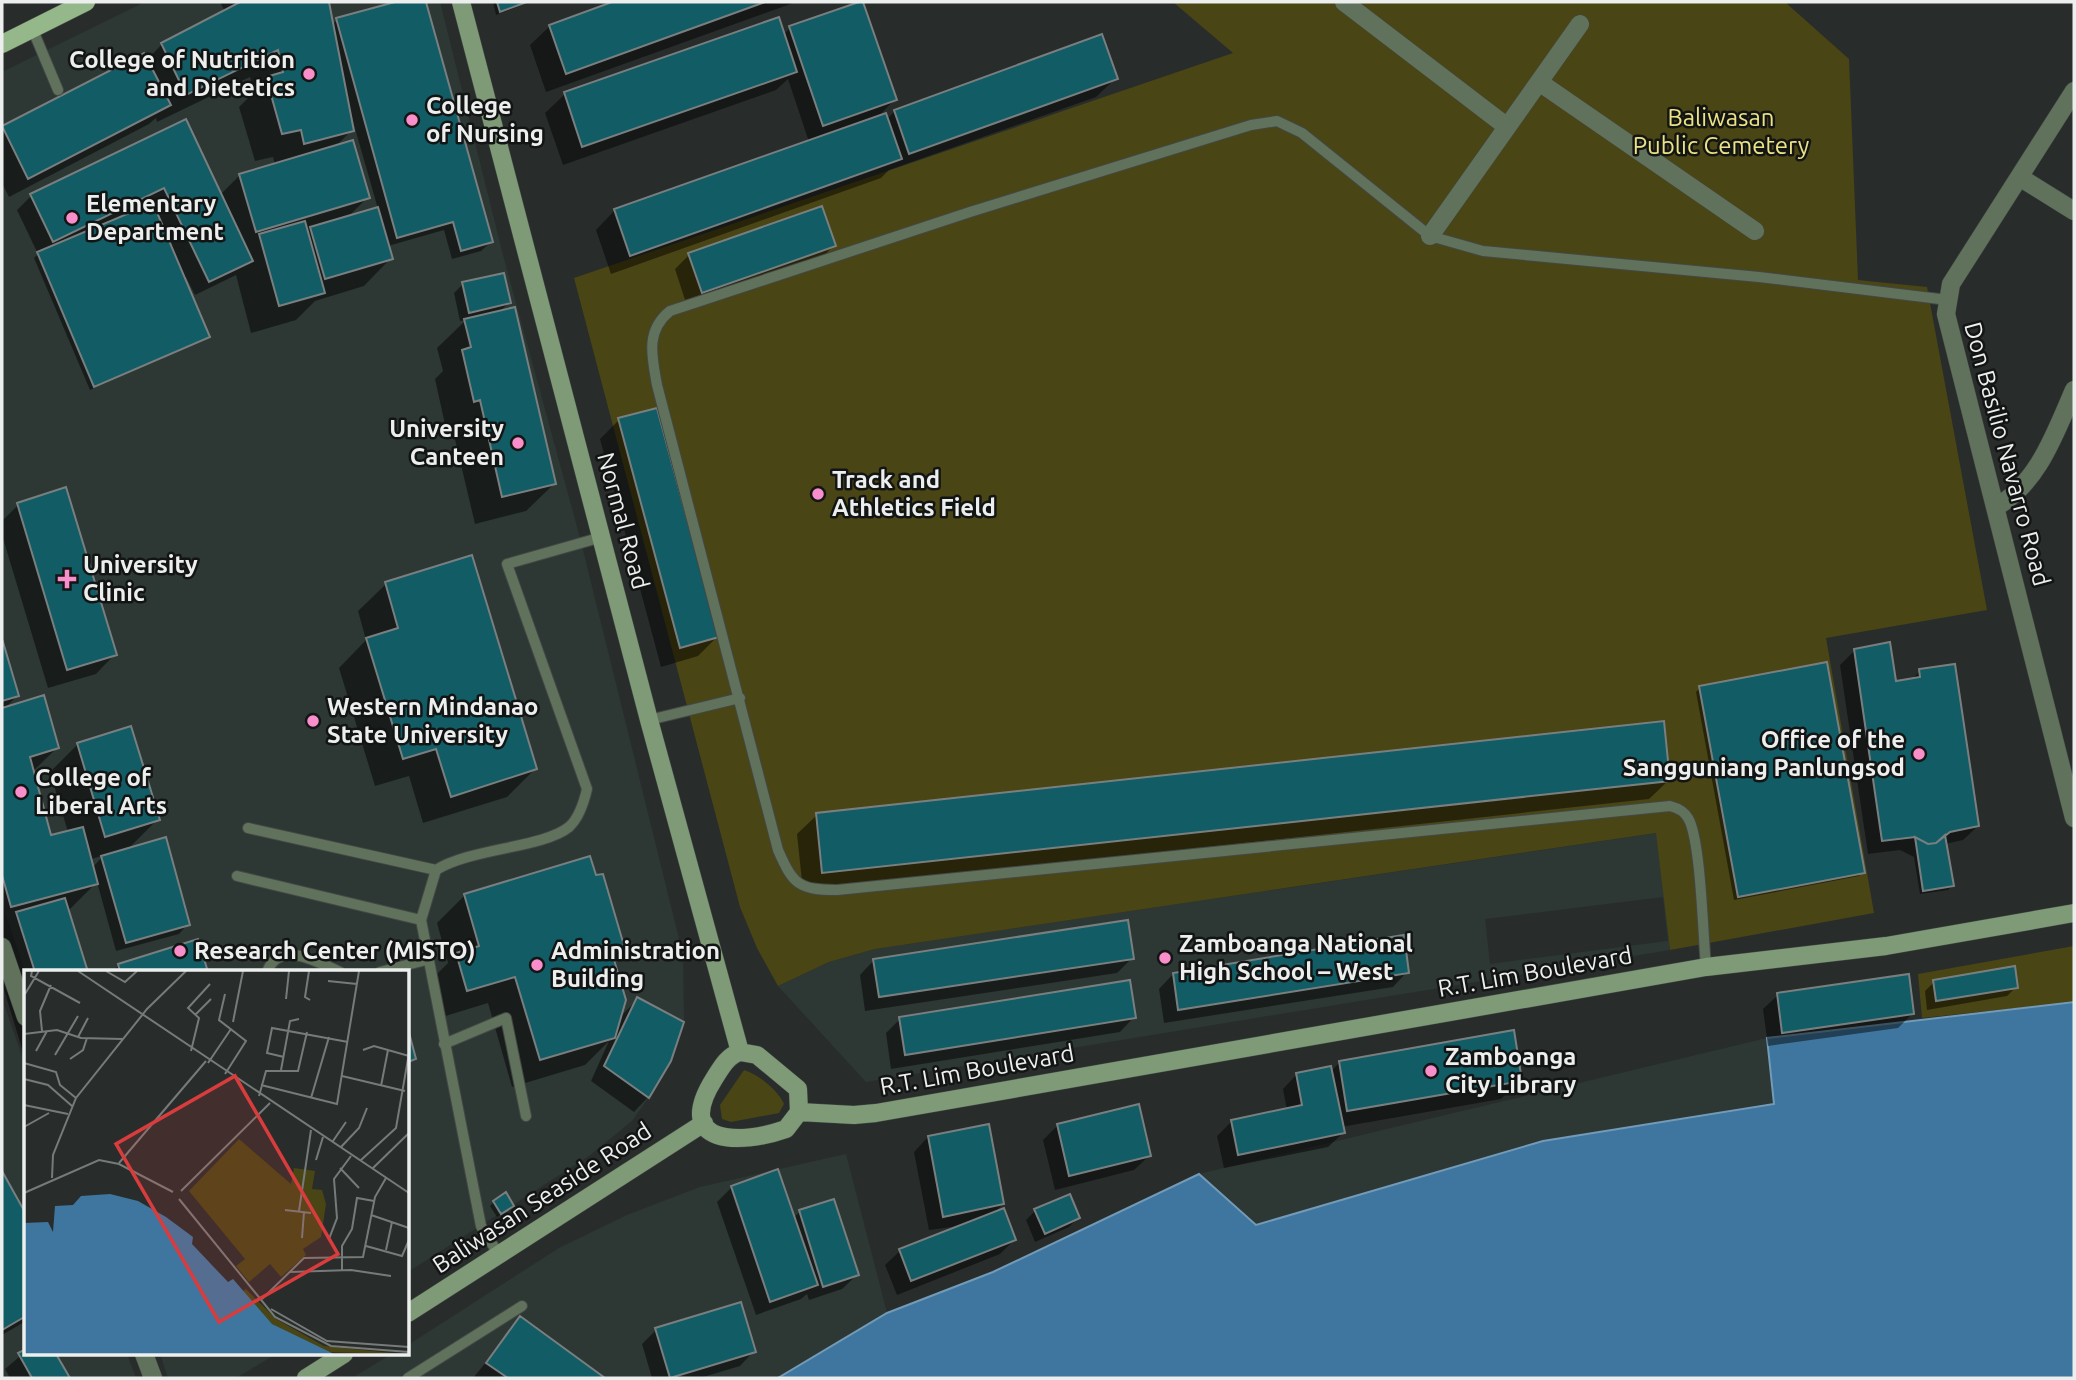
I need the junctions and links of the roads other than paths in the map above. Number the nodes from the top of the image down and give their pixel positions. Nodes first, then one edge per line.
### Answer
1 (86, 2) edge
2 (461, 2) edge
3 (1344, 2) edge
4 (1580, 24) dead end
5 (33, 28) junction
6 (2, 44) edge
7 (1539, 82) junction
8 (58, 90) dead end
9 (2074, 91) edge
10 (1507, 126) junction
11 (2021, 178) junction
12 (2074, 211) edge
13 (1755, 231) dead end
14 (1430, 236) junction
15 (1948, 300) junction
16 (2074, 390) edge
17 (1996, 507) junction
18 (602, 537) junction
19 (740, 698) junction
20 (649, 720) junction
21 (2074, 818) edge
22 (248, 828) dead end
23 (436, 870) junction
24 (237, 876) dead end
25 (2074, 913) edge
26 (421, 920) junction
27 (2, 947) edge
28 (426, 960) junction
29 (1706, 967) junction
30 (268, 970) edge
31 (335, 970) edge
32 (388, 970) edge
33 (24, 1011) edge
34 (444, 1044) junction
35 (740, 1052) junction
36 (799, 1112) junction
37 (526, 1116) dead end
38 (704, 1124) junction
39 (499, 1255) junction
40 (522, 1306) dead end
41 (410, 1312) edge
42 (145, 1356) edge
43 (341, 1356) edge
44 (153, 1378) edge
45 (306, 1378) edge
46 (408, 1378) edge

1 - 5 main road
2 - 18 main road, Normal Road
3 - 10 street
4 - 7 street
5 - 6 main road
5 - 8 lane
7 - 10 street
7 - 13 street
9 - 11 street, Don Basilio Navarro Road
10 - 14 street
11 - 12 street
11 - 15 street, Don Basilio Navarro Road
14 - 15 lane
14 - 19 lane
15 - 17 street, Don Basilio Navarro Road
16 - 17 street
17 - 21 street, Don Basilio Navarro Road
18 - 20 main road, Normal Road
18 - 23 lane
19 - 20 lane
19 - 29 lane
20 - 35 main road, Normal Road
22 - 23 lane
23 - 26 lane
24 - 26 lane
25 - 29 main road, R.T. Lim Boulevard
26 - 28 lane
27 - 33 street
28 - 32 lane
28 - 34 lane
29 - 36 main road, R.T. Lim Boulevard
30 - 31 lane
34 - 37 lane
34 - 39 lane
35 - 36 main road
35 - 38 main road
36 - 38 main road
38 - 39 main road, Baliwasan Seaside Road
39 - 41 main road, Baliwasan Seaside Road
40 - 46 lane
42 - 44 street
43 - 45 main road

